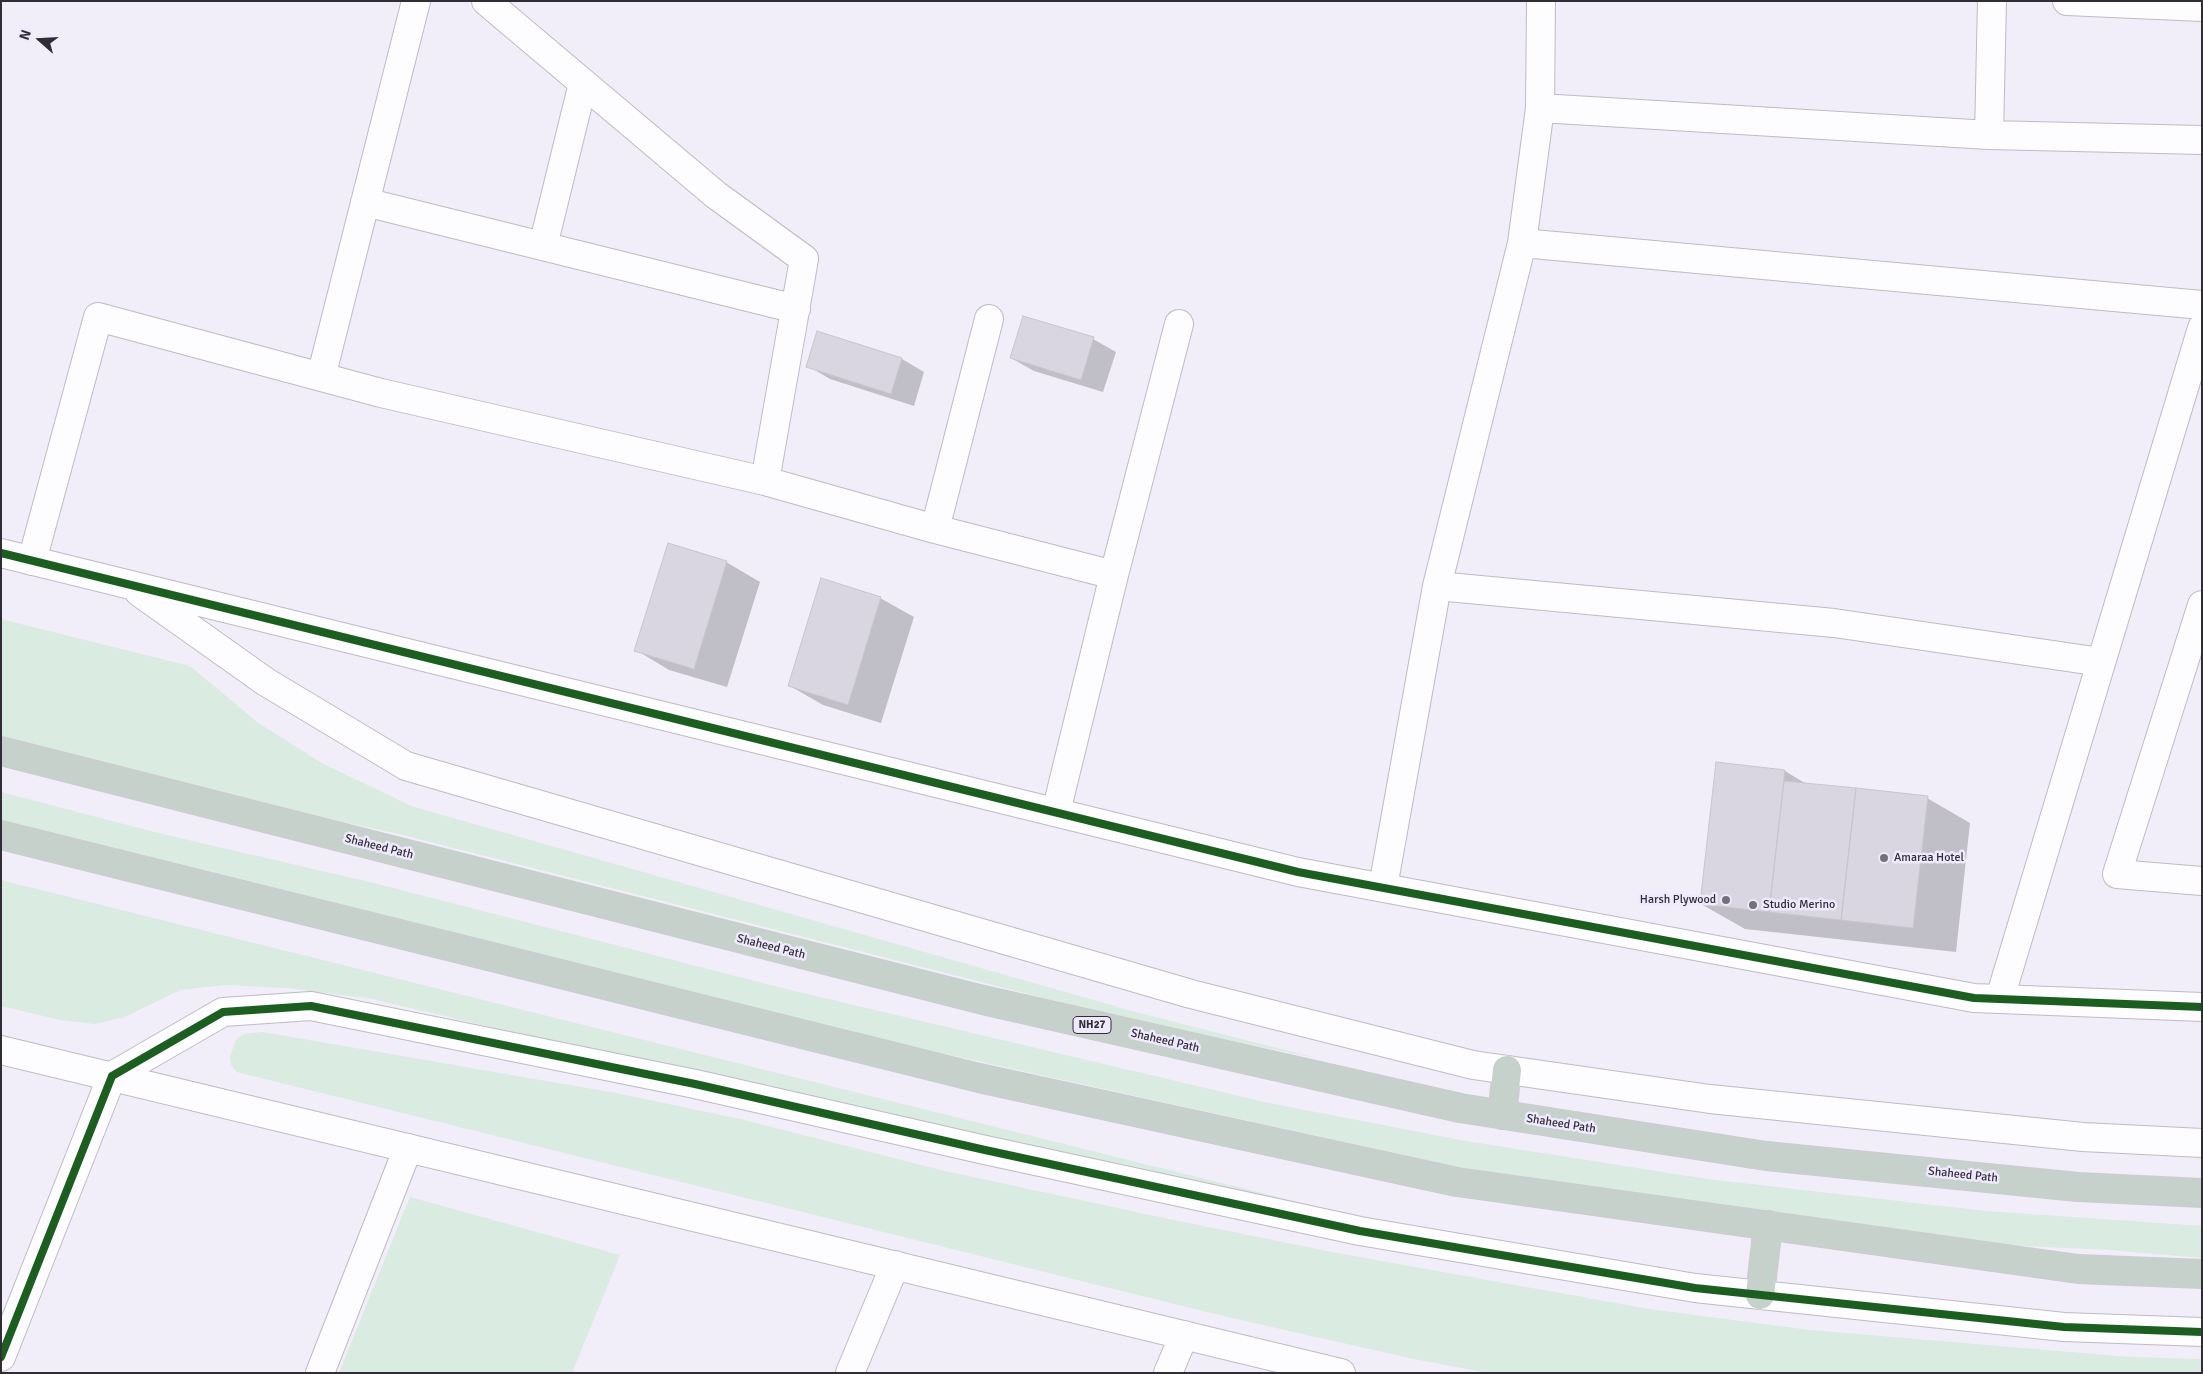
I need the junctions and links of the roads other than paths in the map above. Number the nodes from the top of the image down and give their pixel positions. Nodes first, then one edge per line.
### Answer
1 (416, 1) edge
2 (486, 1) edge
3 (1541, 1) edge
4 (1992, 1) edge
5 (2067, 1) edge
6 (2202, 6) edge
7 (584, 83) junction
8 (1540, 108) junction
9 (1989, 135) junction
10 (2202, 140) edge
11 (365, 202) junction
12 (1522, 242) junction
13 (543, 246) junction
14 (2202, 305) edge
15 (796, 309) junction
16 (989, 319) dead end
17 (1179, 324) dead end
18 (2202, 328) edge
19 (321, 377) junction
20 (765, 481) junction
21 (935, 529) junction
22 (1, 553) edge
23 (32, 560) junction
24 (1114, 575) junction
25 (128, 584) junction
26 (1437, 586) junction
27 (2202, 605) edge
28 (2101, 662) junction
29 (1, 751) edge
30 (1056, 812) junction
31 (1, 835) edge
32 (2202, 881) edge
33 (1383, 887) junction
34 (2000, 998) junction
35 (2202, 1008) edge
36 (1, 1050) edge
37 (1508, 1070) junction
38 (112, 1076) junction
39 (1502, 1115) junction
40 (2202, 1143) edge
41 (408, 1148) junction
42 (2202, 1193) edge
43 (1768, 1225) junction
44 (895, 1265) junction
45 (2202, 1274) edge
46 (1760, 1295) junction
47 (2202, 1332) edge
48 (1184, 1335) junction
49 (1, 1357) edge
50 (320, 1373) edge
51 (850, 1373) edge
52 (1168, 1373) edge
53 (1341, 1373) edge

1 - 11 street
2 - 7 street
3 - 8 street
4 - 9 street
5 - 6 street
7 - 13 street
7 - 15 street
8 - 9 street
8 - 12 street
9 - 10 street
11 - 13 street
11 - 19 street
12 - 14 street
12 - 26 street
13 - 15 street
15 - 20 street
16 - 21 street
17 - 24 street
18 - 28 street
19 - 20 street
19 - 23 street
20 - 21 street
21 - 24 street
22 - 23 street
23 - 25 street
24 - 30 street
25 - 30 street
25 - 37 street
26 - 28 street
26 - 33 street
27 - 32 street
28 - 34 street
29 - 39 highway, Shaheed Path / NH27
30 - 33 street
31 - 43 highway
33 - 34 street
34 - 35 street
36 - 38 street
37 - 39 highway
37 - 40 street
38 - 41 street
38 - 46 street
38 - 49 street
39 - 42 highway, Shaheed Path / NH27
41 - 44 street
41 - 50 street
43 - 45 highway
43 - 46 highway
44 - 48 street
44 - 51 street
46 - 47 street
48 - 52 street
48 - 53 street

